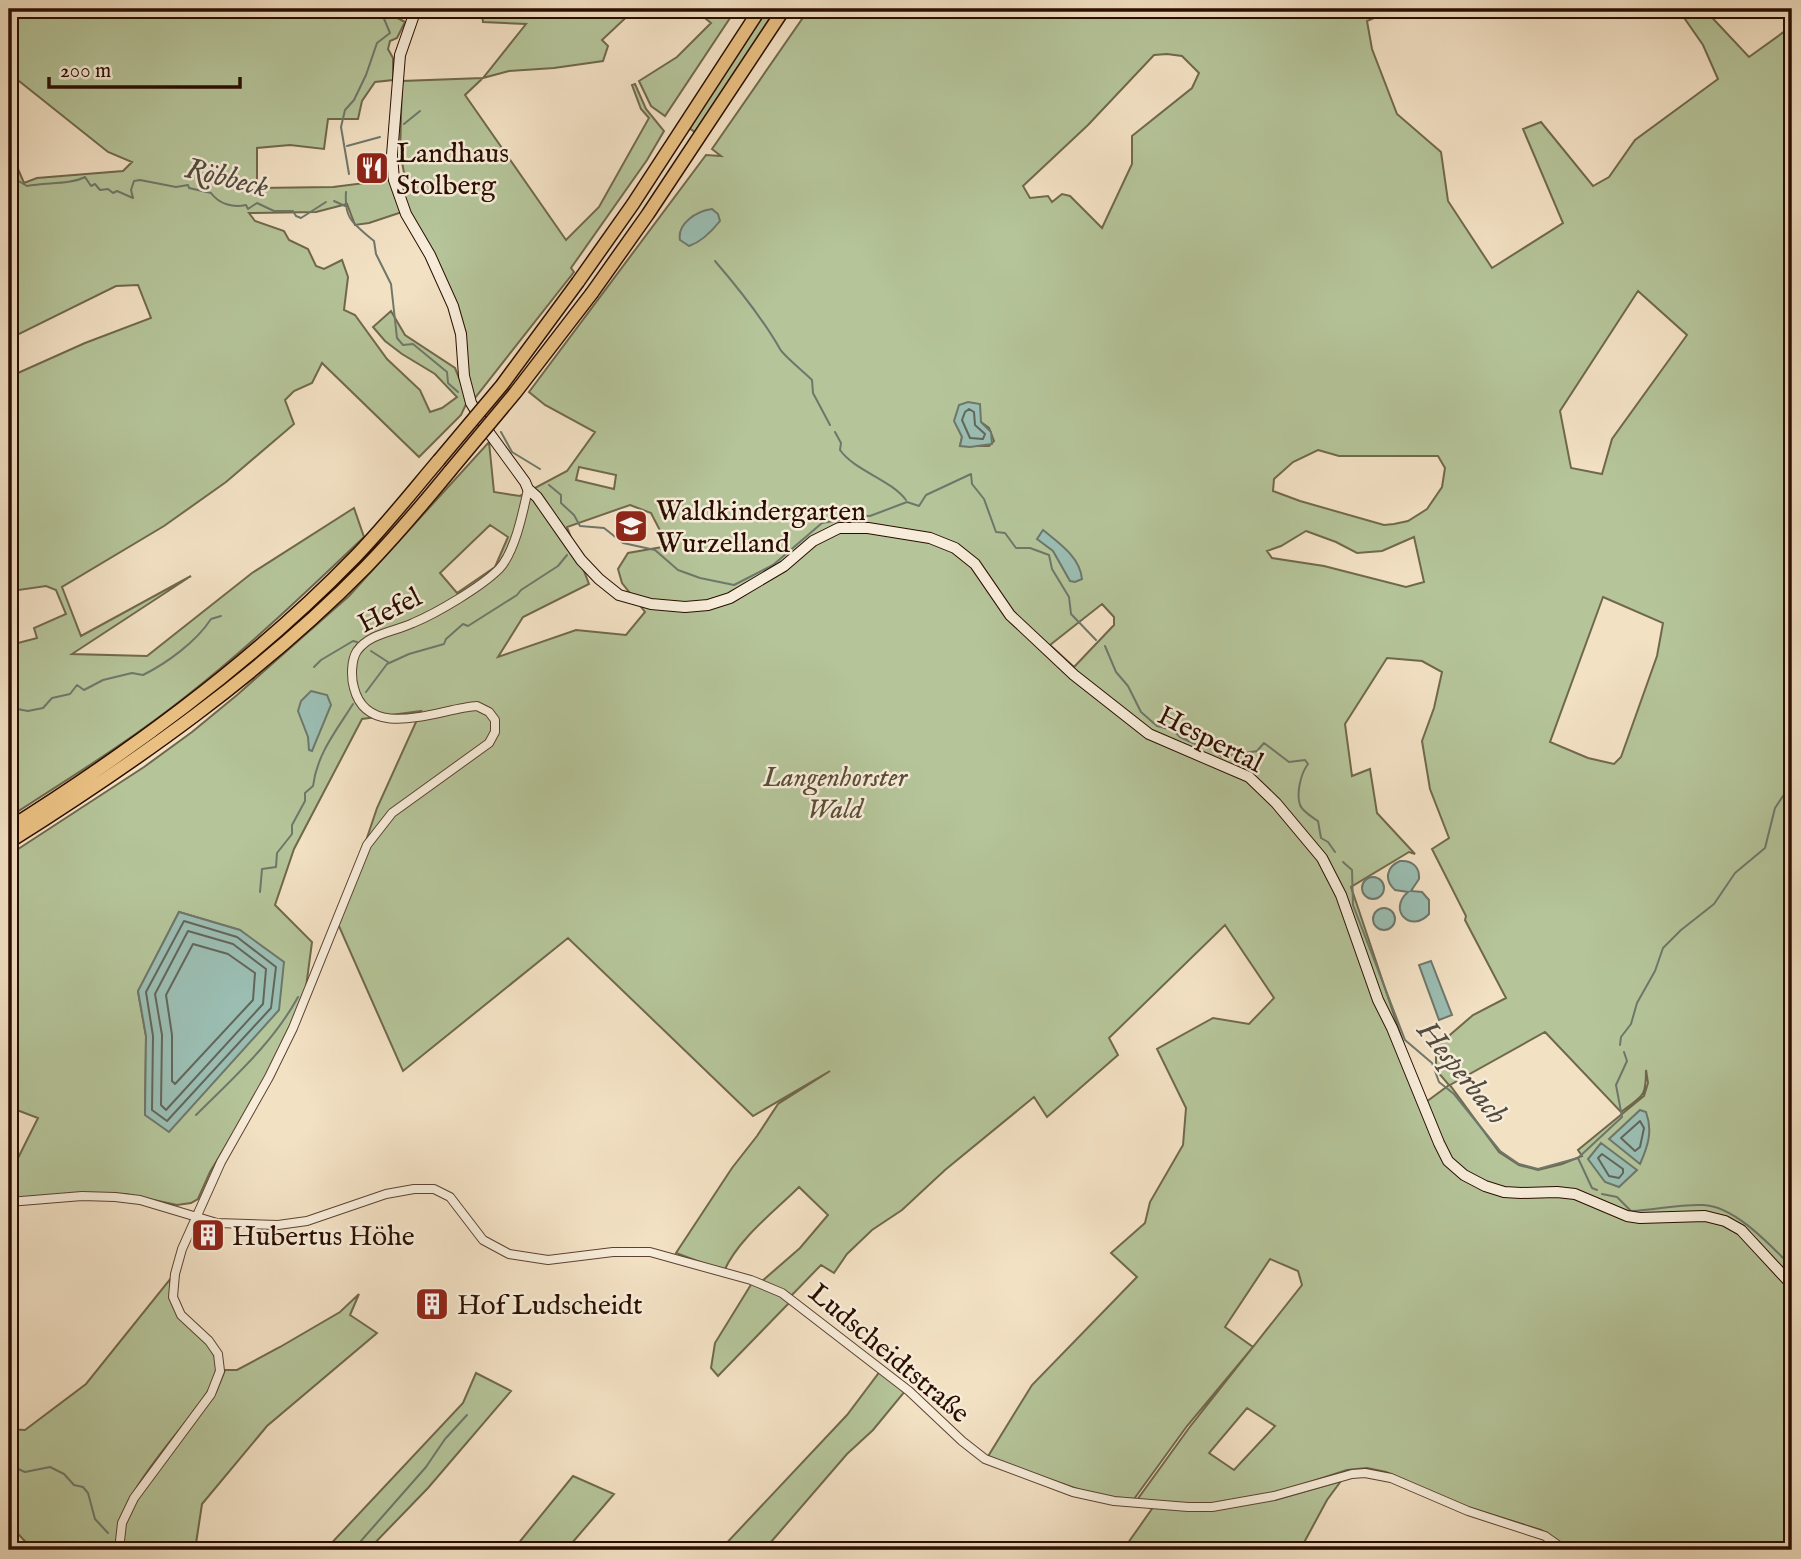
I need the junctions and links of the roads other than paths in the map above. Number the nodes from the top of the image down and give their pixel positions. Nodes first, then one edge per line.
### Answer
1 (416, 9) edge
2 (760, 9) edge
3 (784, 9) edge
4 (1483, 9) edge
5 (1444, 10) edge
6 (528, 489) junction
7 (9, 828) edge
8 (9, 842) edge
9 (9, 1202) edge
10 (195, 1218) junction
11 (1792, 1285) edge
12 (119, 1550) edge
13 (1565, 1550) edge

1 - 6 main road
2 - 7 highway, bridge
3 - 8 highway, bridge
4 - 5 street
6 - 10 street, Hefel
6 - 11 main road, Hespertal
9 - 10 street
10 - 12 street
10 - 13 street, Ludscheidtstraße

